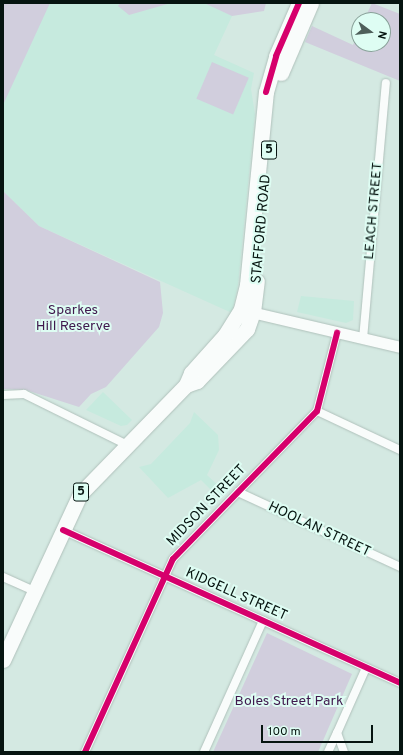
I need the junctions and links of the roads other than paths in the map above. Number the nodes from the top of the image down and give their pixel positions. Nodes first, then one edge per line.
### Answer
1 (299, 3) edge
2 (311, 3) edge
3 (386, 83) dead end
4 (247, 311) junction
5 (337, 333) junction
6 (362, 339) junction
7 (400, 348) edge
8 (3, 395) edge
9 (318, 411) junction
10 (127, 445) junction
11 (400, 450) edge
12 (238, 492) junction
13 (63, 530) junction
14 (400, 567) edge
15 (165, 576) junction
16 (3, 577) edge
17 (34, 591) junction
18 (263, 620) junction
19 (3, 660) edge
20 (366, 668) junction
21 (400, 683) edge
22 (337, 733) junction
23 (85, 752) edge
24 (204, 752) edge
25 (328, 752) edge
26 (344, 752) edge

1 - 4 highway, STAFFORD ROAD / 5
2 - 4 highway, STAFFORD ROAD / 5
3 - 6 street, LEACH STREET
4 - 5 street
4 - 10 highway, STAFFORD ROAD / 5
5 - 6 street
5 - 9 street
6 - 7 street
8 - 10 street
9 - 11 street
9 - 12 street, MIDSON STREET
10 - 13 highway, STAFFORD ROAD / 5
12 - 14 street, HOOLAN STREET
12 - 15 street, MIDSON STREET
13 - 15 street, KIDGELL STREET
13 - 17 highway, STAFFORD ROAD / 5
15 - 18 street, KIDGELL STREET
15 - 23 street, MIDSON STREET
16 - 17 street
17 - 19 highway, STAFFORD ROAD / 5
18 - 20 street, KIDGELL STREET
18 - 24 street
20 - 21 street, KIDGELL STREET
20 - 22 street
22 - 25 street
22 - 26 street

